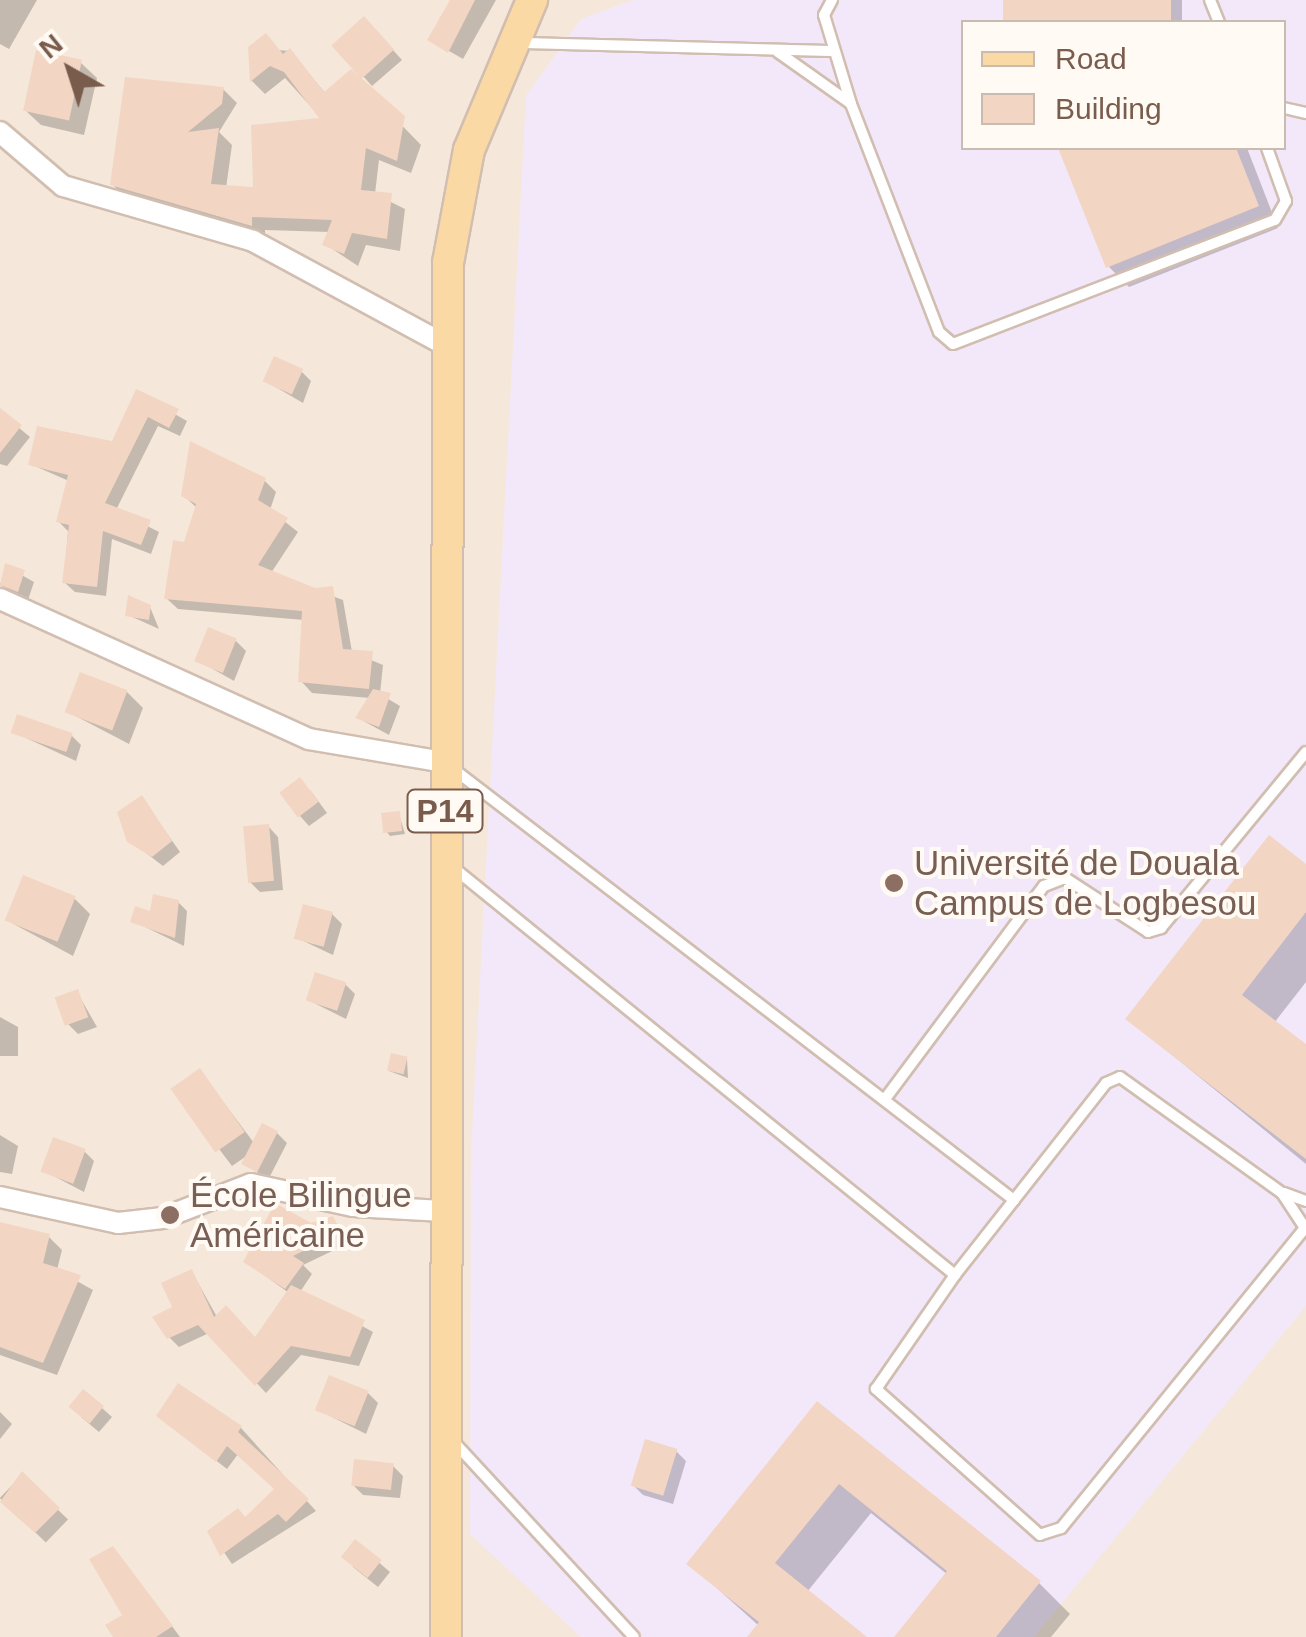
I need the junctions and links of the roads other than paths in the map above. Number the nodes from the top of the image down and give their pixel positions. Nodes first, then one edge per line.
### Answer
1 (532, 0) edge
2 (832, 0) edge
3 (510, 43) junction
4 (834, 51) junction
5 (778, 52) junction
6 (851, 104) junction
7 (0, 132) edge
8 (1268, 150) edge
9 (447, 346) junction
10 (0, 599) edge
11 (1306, 752) edge
12 (444, 762) junction
13 (446, 862) junction
14 (886, 1098) junction
15 (1282, 1193) junction
16 (0, 1196) edge
17 (1014, 1200) junction
18 (1306, 1202) edge
19 (444, 1211) junction
20 (955, 1275) junction
21 (450, 1438) junction
22 (446, 1637) edge
23 (634, 1637) edge

1 - 3 main road, P14
2 - 4 lane
3 - 5 lane
3 - 9 main road, P14
4 - 5 lane
4 - 6 lane
5 - 6 lane
6 - 8 lane
7 - 9 street
9 - 12 main road, P14
10 - 12 street
11 - 14 lane
12 - 13 main road, P14
12 - 14 lane
13 - 19 main road, P14
13 - 20 lane
14 - 17 lane
15 - 17 lane
15 - 18 lane
15 - 20 lane
16 - 19 street
17 - 20 lane
19 - 21 main road, P14
21 - 22 main road, P14
21 - 23 lane

